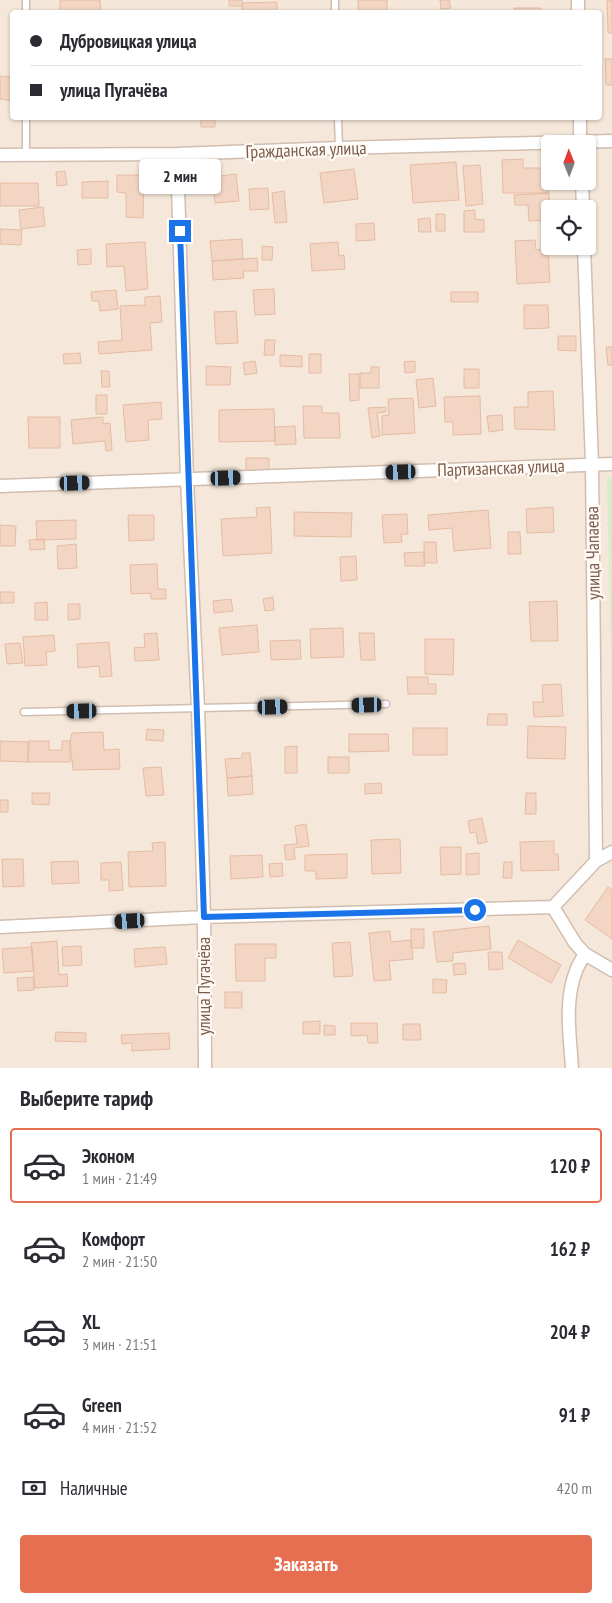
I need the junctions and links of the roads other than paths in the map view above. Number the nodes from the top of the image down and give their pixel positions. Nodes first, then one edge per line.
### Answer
1 (26, 120) edge
2 (338, 120) edge
3 (580, 120) edge
4 (580, 135) edge
5 (596, 142) edge
6 (612, 142) edge
7 (541, 144) edge
8 (339, 148) junction
9 (177, 154) junction
10 (0, 155) edge
11 (26, 155) junction
12 (584, 255) edge
13 (592, 464) junction
14 (612, 464) edge
15 (187, 480) junction
16 (0, 486) edge
17 (386, 704) dead end
18 (198, 708) junction
19 (24, 712) dead end
20 (612, 852) edge
21 (596, 861) junction
22 (553, 907) junction
23 (204, 917) junction
24 (0, 927) edge
25 (585, 954) junction
26 (612, 970) edge
27 (205, 1068) edge
28 (572, 1068) edge

1 - 11 lane
2 - 8 lane
3 - 4 street
5 - 6 street, Гражданская улица
7 - 8 street, Гражданская улица
8 - 9 street, Гражданская улица
9 - 11 street, Гражданская улица
9 - 15 street, улица Пугачёва
10 - 11 street, Гражданская улица
12 - 13 street, улица Чапаева
13 - 14 street, Партизанская улица
13 - 15 street, Партизанская улица
13 - 21 street, улица Чапаева
15 - 16 street, Партизанская улица
15 - 18 street, улица Пугачёва
17 - 18 lane
18 - 19 lane
18 - 23 street, улица Пугачёва
20 - 21 street
21 - 22 street
22 - 23 street
22 - 25 street
23 - 24 street
23 - 27 street, улица Пугачёва
25 - 26 street
25 - 28 street

